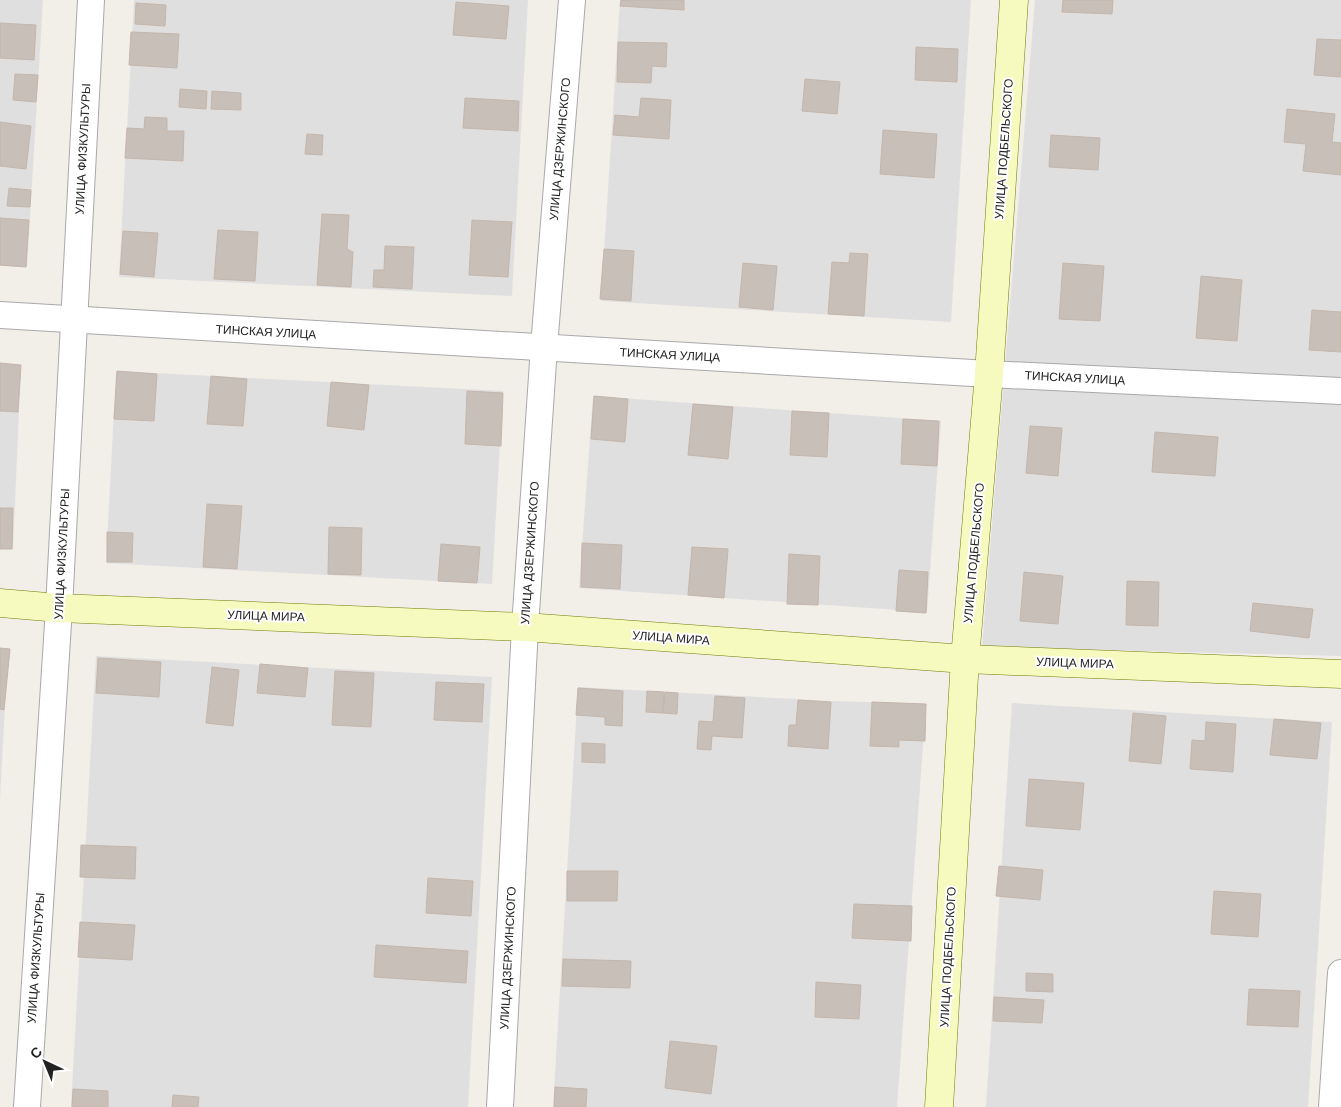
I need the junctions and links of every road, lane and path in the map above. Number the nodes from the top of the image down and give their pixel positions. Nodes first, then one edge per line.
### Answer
1 (91, 0) edge
2 (572, 0) edge
3 (1014, 0) edge
4 (0, 315) edge
5 (75, 321) junction
6 (544, 347) junction
7 (989, 374) junction
8 (1341, 391) edge
9 (0, 603) edge
10 (58, 608) junction
11 (525, 627) junction
12 (965, 659) junction
13 (1341, 674) edge
14 (1341, 973) edge
15 (27, 1107) edge
16 (500, 1107) edge
17 (939, 1107) edge
18 (1332, 1107) edge

1 - 5 street, УЛИЦА ФИЗКУЛЬТУРЫ
2 - 6 street, УЛИЦА ДЗЕРЖИНСКОГО
3 - 7 main road, УЛИЦА ПОДБЕЛЬСКОГО
4 - 5 street, ТИНСКАЯ УЛИЦА
5 - 6 street, ТИНСКАЯ УЛИЦА
5 - 10 street, УЛИЦА ФИЗКУЛЬТУРЫ
6 - 7 street, ТИНСКАЯ УЛИЦА
6 - 11 street, УЛИЦА ДЗЕРЖИНСКОГО
7 - 8 street, ТИНСКАЯ УЛИЦА
7 - 12 main road, УЛИЦА ПОДБЕЛЬСКОГО
9 - 10 main road, УЛИЦА МИРА
10 - 11 main road, УЛИЦА МИРА
10 - 15 street, УЛИЦА ФИЗКУЛЬТУРЫ
11 - 12 main road, УЛИЦА МИРА
11 - 16 street, УЛИЦА ДЗЕРЖИНСКОГО
12 - 13 main road, УЛИЦА МИРА
12 - 17 main road, УЛИЦА ПОДБЕЛЬСКОГО
14 - 18 street

